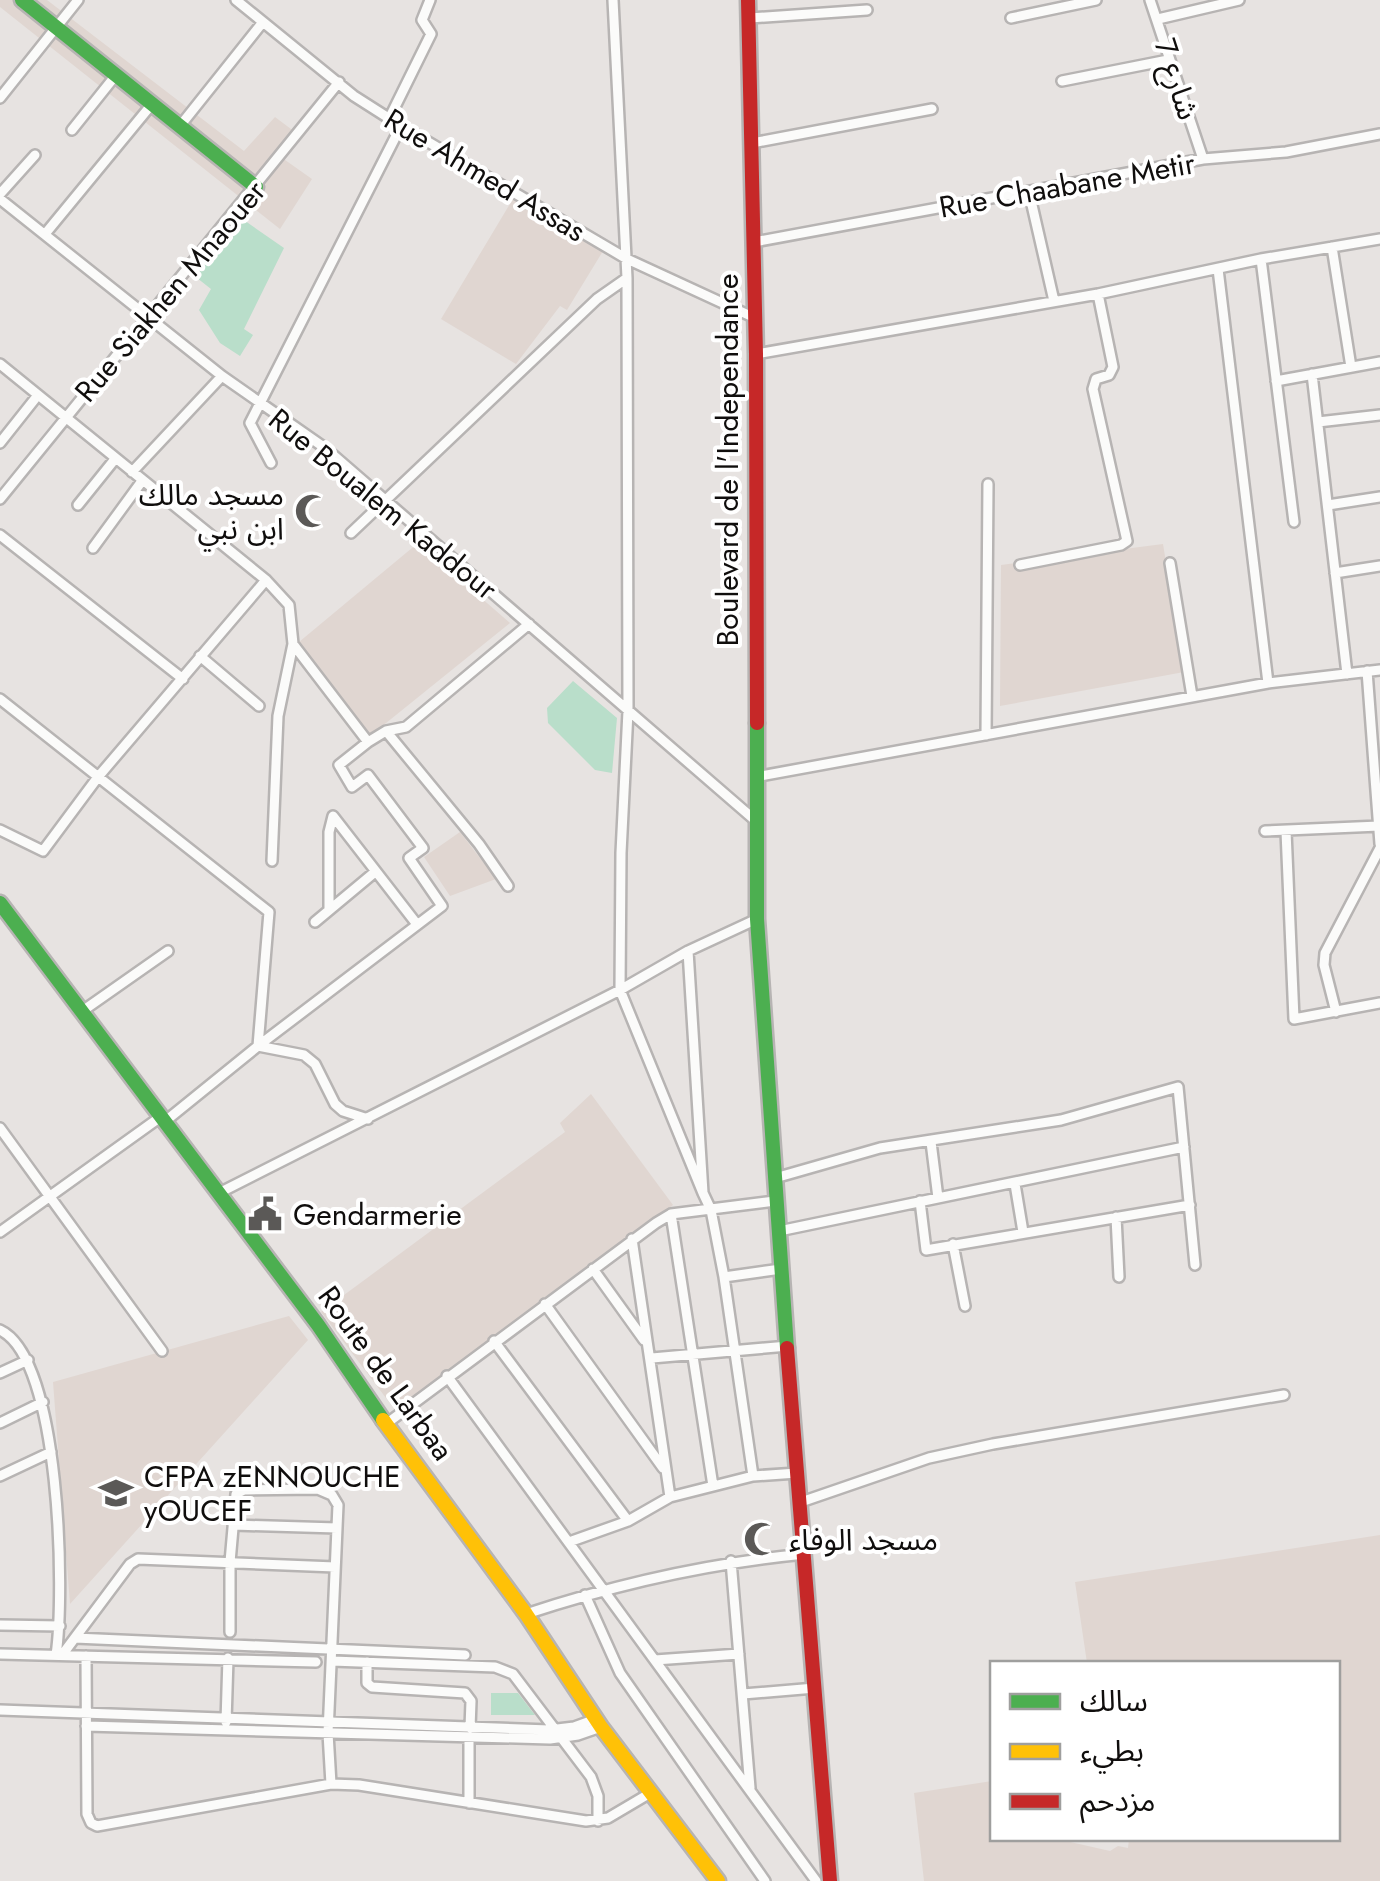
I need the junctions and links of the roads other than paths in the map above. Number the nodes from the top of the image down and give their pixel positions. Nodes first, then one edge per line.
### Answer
1 (22, 0) edge
2 (78, 0) edge
3 (236, 0) edge
4 (430, 0) edge
5 (613, 0) edge
6 (748, 0) edge
7 (1096, 0) edge
8 (1150, 0) edge
9 (1238, 0) edge
10 (867, 10) dead end
11 (750, 18) junction
12 (1011, 18) dead end
13 (1158, 19) junction
14 (263, 22) junction
15 (56, 27) junction
16 (1168, 60) junction
17 (116, 75) junction
18 (1062, 81) dead end
19 (339, 82) junction
20 (0, 98) edge
21 (152, 104) junction
22 (932, 109) dead end
23 (389, 118) junction
24 (180, 126) junction
25 (401, 126) junction
26 (72, 130) dead end
27 (1380, 134) edge
28 (752, 143) junction
29 (35, 155) dead end
30 (1203, 159) junction
31 (256, 187) junction
32 (1029, 192) junction
33 (0, 196) edge
34 (44, 234) junction
35 (1380, 239) edge
36 (754, 242) junction
37 (1332, 247) junction
38 (627, 258) junction
39 (1261, 259) junction
40 (1218, 270) junction
41 (627, 278) junction
42 (1098, 294) junction
43 (1054, 301) junction
44 (148, 315) junction
45 (755, 318) junction
46 (756, 354) junction
47 (1380, 362) edge
48 (0, 364) edge
49 (1351, 367) junction
50 (1312, 374) junction
51 (222, 376) junction
52 (1276, 382) junction
53 (38, 395) junction
54 (260, 403) junction
55 (1380, 415) edge
56 (64, 418) junction
57 (1318, 422) junction
58 (0, 443) edge
59 (115, 458) junction
60 (271, 463) dead end
61 (132, 472) junction
62 (142, 481) junction
63 (988, 484) dead end
64 (1380, 497) edge
65 (0, 499) edge
66 (386, 503) junction
67 (78, 505) dead end
68 (1328, 505) junction
69 (1294, 522) dead end
70 (351, 534) dead end
71 (0, 535) edge
72 (92, 548) dead end
73 (1170, 564) dead end
74 (1020, 565) dead end
75 (1380, 566) edge
76 (1335, 573) junction
77 (266, 580) junction
78 (529, 624) junction
79 (293, 644) junction
80 (200, 656) junction
81 (1368, 670) junction
82 (1380, 670) edge
83 (1347, 674) junction
84 (183, 678) junction
85 (1268, 683) junction
86 (1192, 696) junction
87 (0, 699) edge
88 (259, 706) dead end
89 (628, 711) junction
90 (386, 730) junction
91 (986, 735) junction
92 (368, 742) junction
93 (755, 777) junction
94 (98, 778) junction
95 (756, 820) junction
96 (1379, 826) edge
97 (0, 830) edge
98 (1286, 830) junction
99 (1265, 832) dead end
100 (1380, 846) edge
101 (272, 861) dead end
102 (376, 872) junction
103 (508, 886) dead end
104 (329, 910) junction
105 (3, 914) edge
106 (758, 919) junction
107 (315, 922) dead end
108 (416, 923) junction
109 (168, 951) dead end
110 (688, 952) junction
111 (620, 990) junction
112 (1380, 1002) edge
113 (81, 1012) junction
114 (1336, 1012) junction
115 (258, 1046) junction
116 (368, 1119) junction
117 (161, 1120) junction
118 (0, 1128) edge
119 (930, 1142) junction
120 (1184, 1147) junction
121 (775, 1178) junction
122 (1015, 1184) junction
123 (703, 1193) junction
124 (218, 1194) junction
125 (50, 1198) junction
126 (938, 1198) junction
127 (775, 1201) junction
128 (920, 1201) junction
129 (1190, 1205) junction
130 (712, 1210) junction
131 (671, 1214) junction
132 (1116, 1217) junction
133 (779, 1231) junction
134 (0, 1232) edge
135 (1023, 1232) junction
136 (632, 1239) junction
137 (953, 1244) junction
138 (1196, 1265) dead end
139 (593, 1269) junction
140 (781, 1269) junction
141 (724, 1277) junction
142 (1119, 1277) dead end
143 (545, 1304) junction
144 (965, 1306) dead end
145 (0, 1330) edge
146 (494, 1342) junction
147 (646, 1344) junction
148 (788, 1346) junction
149 (735, 1349) junction
150 (162, 1352) dead end
151 (691, 1354) junction
152 (652, 1358) junction
153 (28, 1360) junction
154 (0, 1373) edge
155 (447, 1376) junction
156 (1284, 1395) dead end
157 (44, 1402) junction
158 (0, 1423) edge
159 (386, 1424) junction
160 (51, 1452) junction
161 (664, 1470) junction
162 (797, 1473) junction
163 (0, 1476) edge
164 (754, 1476) junction
165 (714, 1486) junction
166 (670, 1498) junction
167 (801, 1502) junction
168 (628, 1521) junction
169 (233, 1525) junction
170 (337, 1528) junction
171 (569, 1542) junction
172 (805, 1554) junction
173 (731, 1561) junction
174 (230, 1562) junction
175 (336, 1567) junction
176 (602, 1589) junction
177 (585, 1595) junction
178 (526, 1614) junction
179 (0, 1625) edge
180 (60, 1626) junction
181 (230, 1632) dead end
182 (75, 1638) junction
183 (230, 1645) junction
184 (0, 1654) edge
185 (739, 1654) junction
186 (59, 1655) junction
187 (332, 1655) junction
188 (466, 1655) dead end
189 (86, 1656) junction
190 (228, 1660) junction
191 (654, 1660) junction
192 (316, 1662) dead end
193 (367, 1662) junction
194 (815, 1688) junction
195 (743, 1694) junction
196 (0, 1710) edge
197 (86, 1714) junction
198 (599, 1723) junction
199 (225, 1725) junction
200 (86, 1726) junction
201 (328, 1728) junction
202 (470, 1732) junction
203 (560, 1734) junction
204 (331, 1784) junction
205 (750, 1790) junction
206 (652, 1792) junction
207 (468, 1803) junction
208 (598, 1821) junction
209 (718, 1881) edge
210 (765, 1881) edge
211 (816, 1881) edge
212 (830, 1881) edge

1 - 15 street
2 - 15 street
3 - 14 street, Rue Ahmed Assas
4 - 23 street
5 - 38 street
6 - 11 street, Boulevard de l'Independance
7 - 12 street
8 - 13 street, شارع 7
9 - 13 street
10 - 11 street
11 - 28 street, Boulevard de l'Independance
13 - 16 street, شارع 7
14 - 19 street, Rue Ahmed Assas
14 - 24 street
15 - 17 street
15 - 20 street
16 - 18 street
16 - 30 street, شارع 7
17 - 21 street
17 - 26 street
19 - 23 street, Rue Ahmed Assas
19 - 31 street, Rue Siakhen Mnaouer
21 - 24 street
21 - 34 street
22 - 28 street
23 - 25 street, Rue Ahmed Assas
24 - 31 street
25 - 38 street, Rue Ahmed Assas
25 - 54 street
27 - 30 street, Rue Chaabane Metir
28 - 36 street, Boulevard de l'Independance
29 - 33 street
30 - 32 street, Rue Chaabane Metir
31 - 44 street, Rue Siakhen Mnaouer
32 - 36 street, Rue Chaabane Metir
32 - 43 street
33 - 34 street, Rue Boualem Kaddour
34 - 44 street, Rue Boualem Kaddour
35 - 37 street
36 - 45 street, Boulevard de l'Independance
37 - 39 street
37 - 49 street
38 - 41 street
38 - 45 street, Rue Ahmed Assas
39 - 40 street
39 - 52 street
40 - 42 street
40 - 85 street
41 - 66 street
41 - 89 street
42 - 43 street
42 - 74 street
43 - 46 street
44 - 51 street, Rue Boualem Kaddour
44 - 56 street, Rue Siakhen Mnaouer
45 - 46 street, Boulevard de l'Independance
46 - 93 street, Boulevard de l'Independance
47 - 49 street
48 - 53 street
49 - 50 street
50 - 52 street
50 - 57 street
51 - 54 street, Rue Boualem Kaddour
51 - 61 street
52 - 69 street
53 - 56 street
53 - 58 street
54 - 60 street
54 - 66 street, Rue Boualem Kaddour
55 - 57 street
56 - 59 street
56 - 65 street, Rue Siakhen Mnaouer
57 - 68 street
59 - 61 street
59 - 67 street
61 - 62 street
62 - 72 street
62 - 77 street
63 - 91 street
64 - 68 street
66 - 70 street
66 - 78 street, Rue Boualem Kaddour
68 - 76 street
71 - 84 street
73 - 86 street
75 - 76 street
76 - 83 street
77 - 79 street
77 - 80 street
78 - 89 street, Rue Boualem Kaddour
78 - 90 street
79 - 92 street
79 - 101 street
80 - 84 street
80 - 88 street
81 - 82 street
81 - 83 street
81 - 96 street
83 - 85 street
84 - 94 street
85 - 86 street
86 - 91 street
87 - 94 street
89 - 95 street, Rue Boualem Kaddour
89 - 111 street
90 - 92 street
90 - 103 street
91 - 93 street
92 - 108 street
93 - 95 street, Boulevard de l'Independance
94 - 97 street
94 - 115 street
95 - 106 street, Boulevard de l'Independance
96 - 98 street
96 - 100 street
98 - 99 street
98 - 114 street
100 - 114 street
102 - 104 street
102 - 104 street
102 - 108 street
104 - 107 street
105 - 113 street, Route de Larbaa
106 - 110 street
106 - 121 street, Boulevard de l'Independance
108 - 115 street
109 - 113 street
110 - 111 street
110 - 123 street
111 - 116 street
111 - 123 street
112 - 114 street
113 - 117 street, Route de Larbaa
115 - 116 street
115 - 117 street
116 - 124 street
117 - 124 street, Route de Larbaa
117 - 125 street
118 - 125 street
119 - 120 street
119 - 121 street
119 - 126 street
120 - 122 street
120 - 129 street
121 - 127 street, Boulevard de l'Independance
122 - 126 street
122 - 135 street
123 - 130 street
124 - 159 street, Route de Larbaa
125 - 134 street
125 - 150 street
126 - 128 street
127 - 130 street
127 - 133 street, Boulevard de l'Independance
128 - 133 street
128 - 137 street
129 - 132 street
129 - 138 street
130 - 131 street
130 - 141 street
131 - 136 street
131 - 151 street
132 - 135 street
132 - 142 street
133 - 140 street, Boulevard de l'Independance
135 - 137 street
136 - 139 street
136 - 147 street
137 - 144 street
139 - 143 street
139 - 147 street
140 - 141 street
140 - 148 street, Boulevard de l'Independance
141 - 149 street
143 - 146 street
143 - 161 street
145 - 153 street
146 - 155 street
146 - 168 street
147 - 152 street
148 - 149 street
148 - 162 street, Boulevard de l'Independance
149 - 151 street
149 - 164 street
151 - 152 street
151 - 165 street
152 - 161 street
153 - 154 street
153 - 157 street
155 - 159 street
155 - 171 street
156 - 167 street
157 - 158 street
157 - 160 street
159 - 178 street, Route de Larbaa
160 - 163 street
160 - 180 street
161 - 166 street
162 - 164 street
162 - 167 street, Boulevard de l'Independance
164 - 165 street
165 - 166 street
166 - 168 street
167 - 172 street, Boulevard de l'Independance
168 - 171 street
169 - 170 street
169 - 170 street
169 - 174 street
170 - 175 street
171 - 176 street
172 - 173 street
172 - 194 street, Boulevard de l'Independance
173 - 176 street
173 - 185 street
174 - 175 street
174 - 181 street
174 - 182 street
175 - 187 street
176 - 177 street
176 - 191 street
177 - 178 street
177 - 210 street
178 - 198 street, Route de Larbaa
179 - 180 street
180 - 186 street
182 - 183 street
182 - 186 street
183 - 187 street
183 - 190 street
184 - 186 street
185 - 191 street
185 - 195 street
186 - 189 street
187 - 188 street
187 - 193 street
187 - 201 street
189 - 190 street
189 - 197 street
190 - 192 street
190 - 199 street
191 - 205 street
193 - 202 street
193 - 203 street
194 - 195 street
194 - 212 street, Boulevard de l'Independance
195 - 205 street
196 - 197 street
197 - 199 street
197 - 200 street
198 - 203 street
198 - 206 street, Route de Larbaa
199 - 200 street
199 - 201 street
200 - 204 street
201 - 202 street
201 - 204 street
202 - 203 street
202 - 207 street
203 - 208 street
204 - 207 street
205 - 211 street
206 - 208 street
206 - 209 street, Route de Larbaa
207 - 208 street

